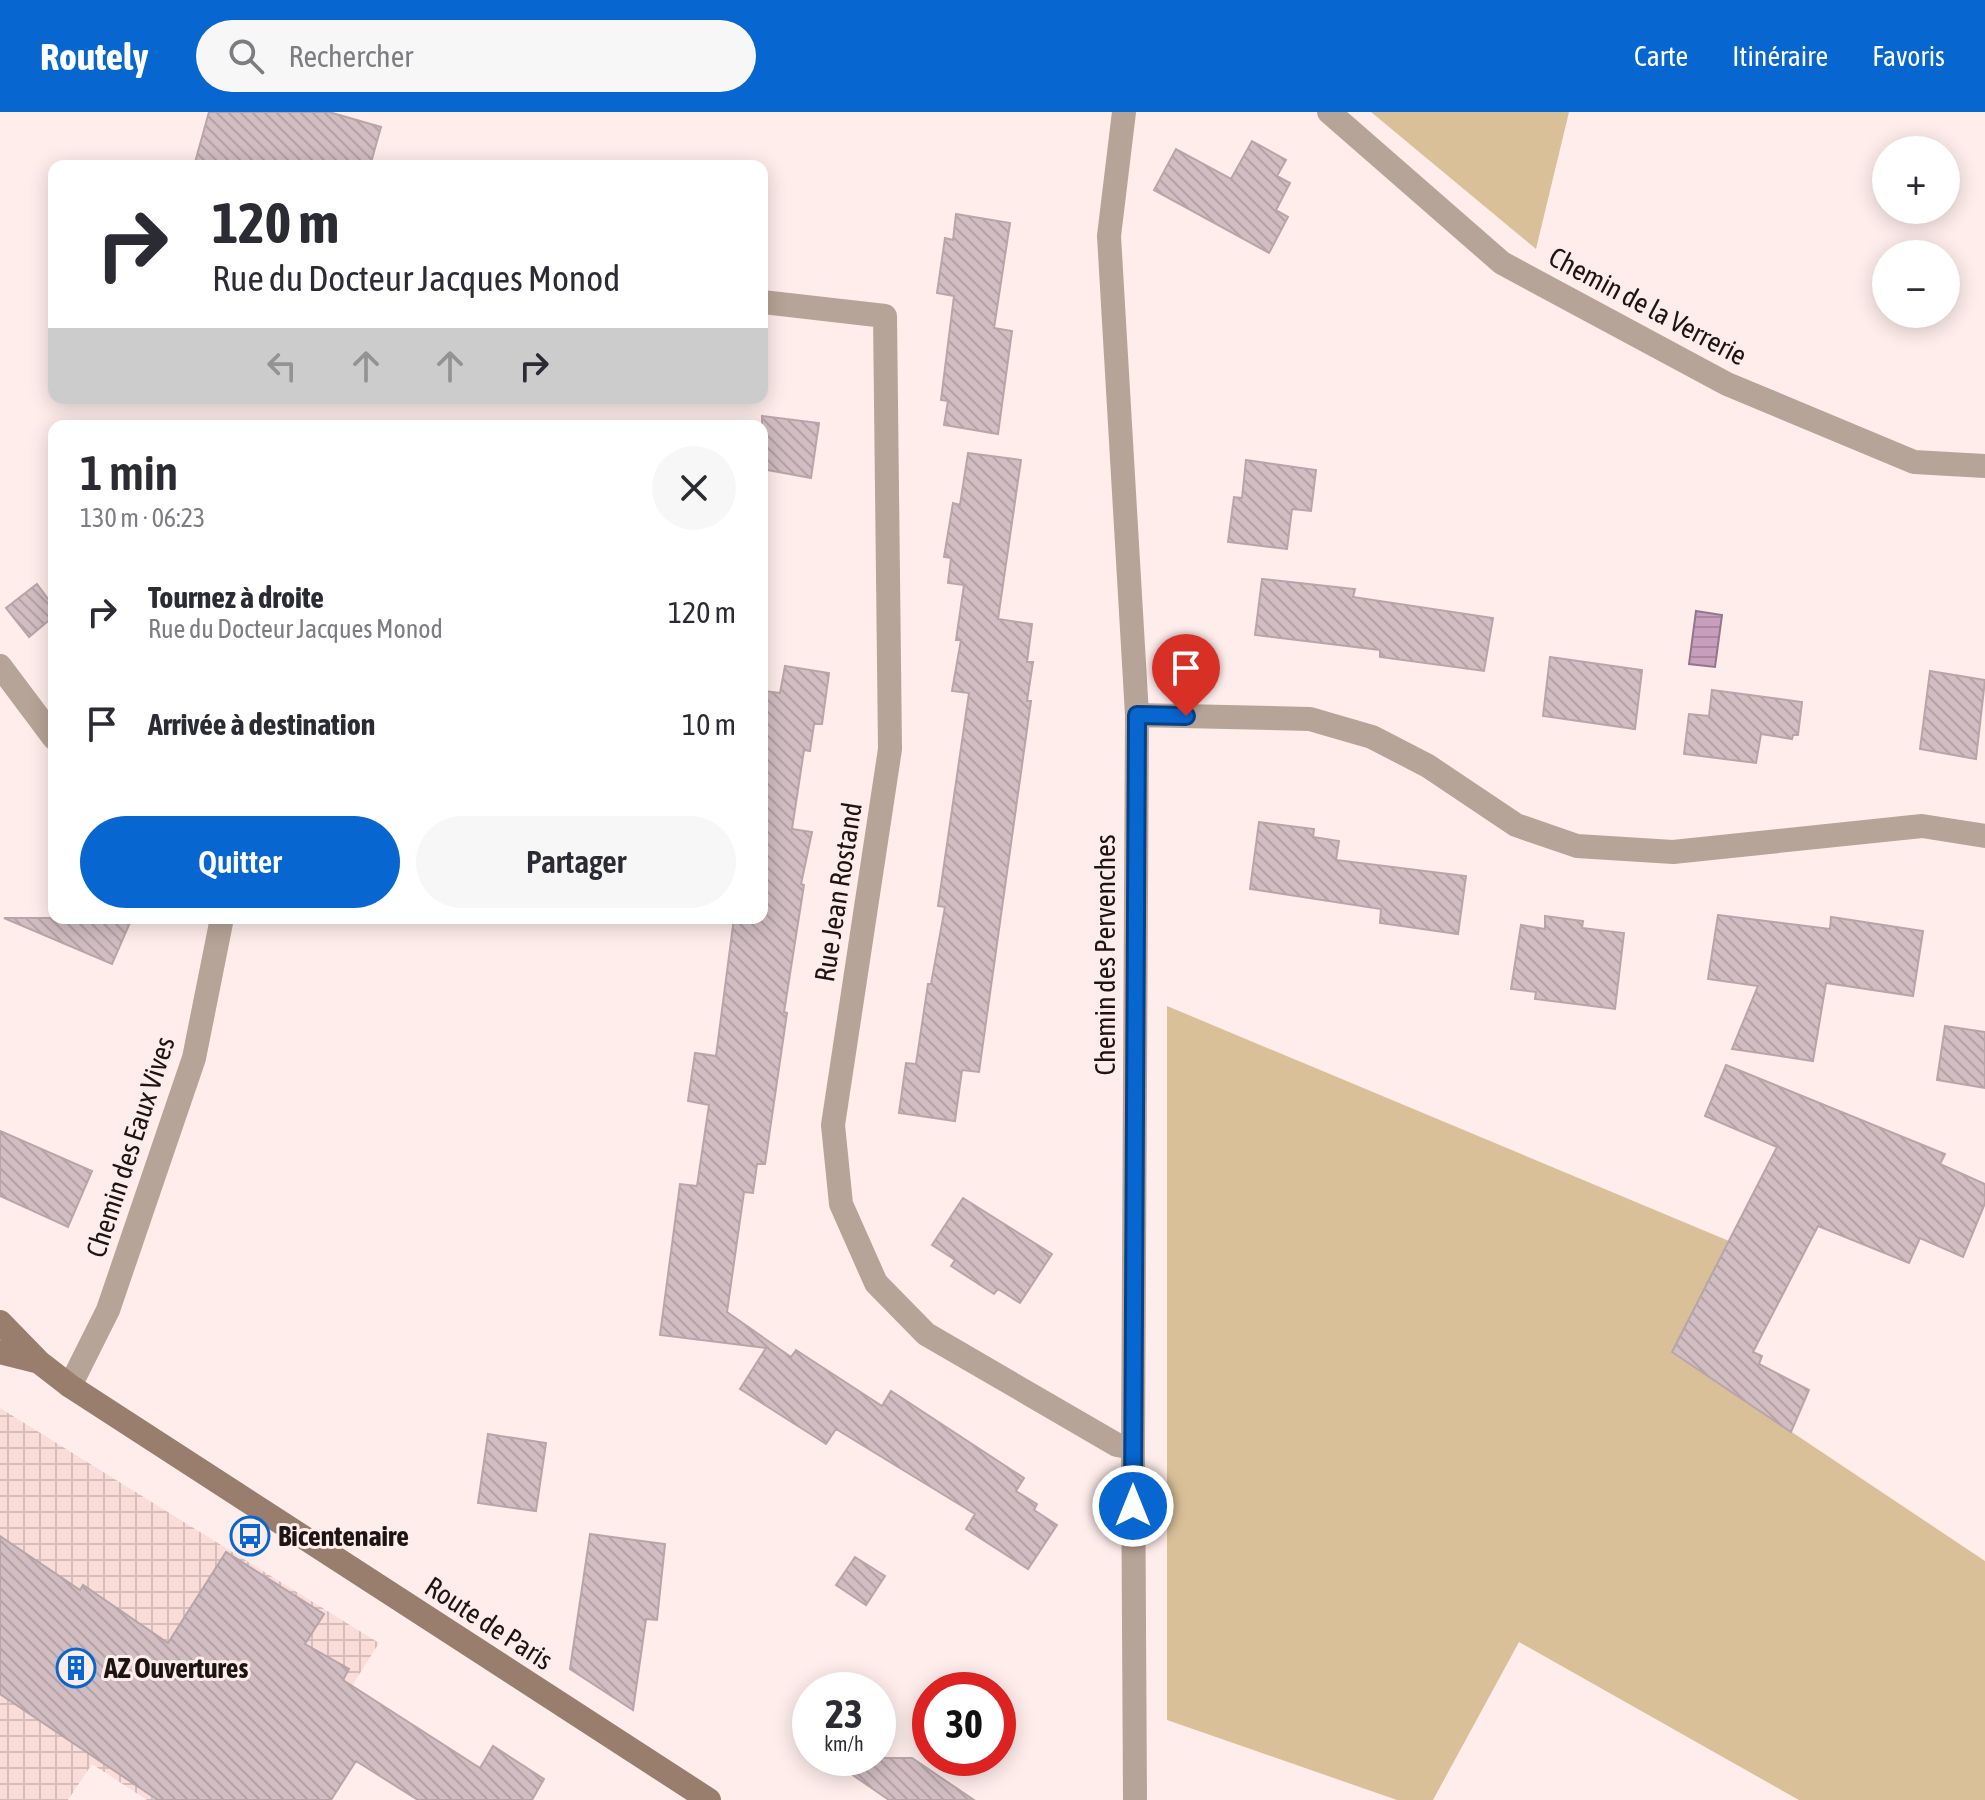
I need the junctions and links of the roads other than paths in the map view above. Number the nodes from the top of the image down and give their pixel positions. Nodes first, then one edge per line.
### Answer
1 (1124, 112) edge
2 (1329, 112) edge
3 (768, 303) edge
4 (1985, 466) edge
5 (0, 666) edge
6 (1137, 715) junction
7 (48, 730) edge
8 (1985, 836) edge
9 (221, 924) edge
10 (0, 1322) edge
11 (0, 1352) edge
12 (39, 1362) junction
13 (70, 1386) junction
14 (1133, 1448) junction
15 (709, 1800) edge
16 (1135, 1800) edge

1 - 6 street, Chemin des Pervenches
2 - 4 street, Chemin de la Verrerie
3 - 14 street, Rue Jean Rostand
5 - 7 street
6 - 8 street
6 - 14 street, Chemin des Pervenches
9 - 13 street, Chemin des Eaux Vives
10 - 12 main road, Route de Paris
11 - 12 main road, Route de Paris
12 - 13 main road, Route de Paris
13 - 15 main road, Route de Paris
14 - 16 street, Chemin des Pervenches

